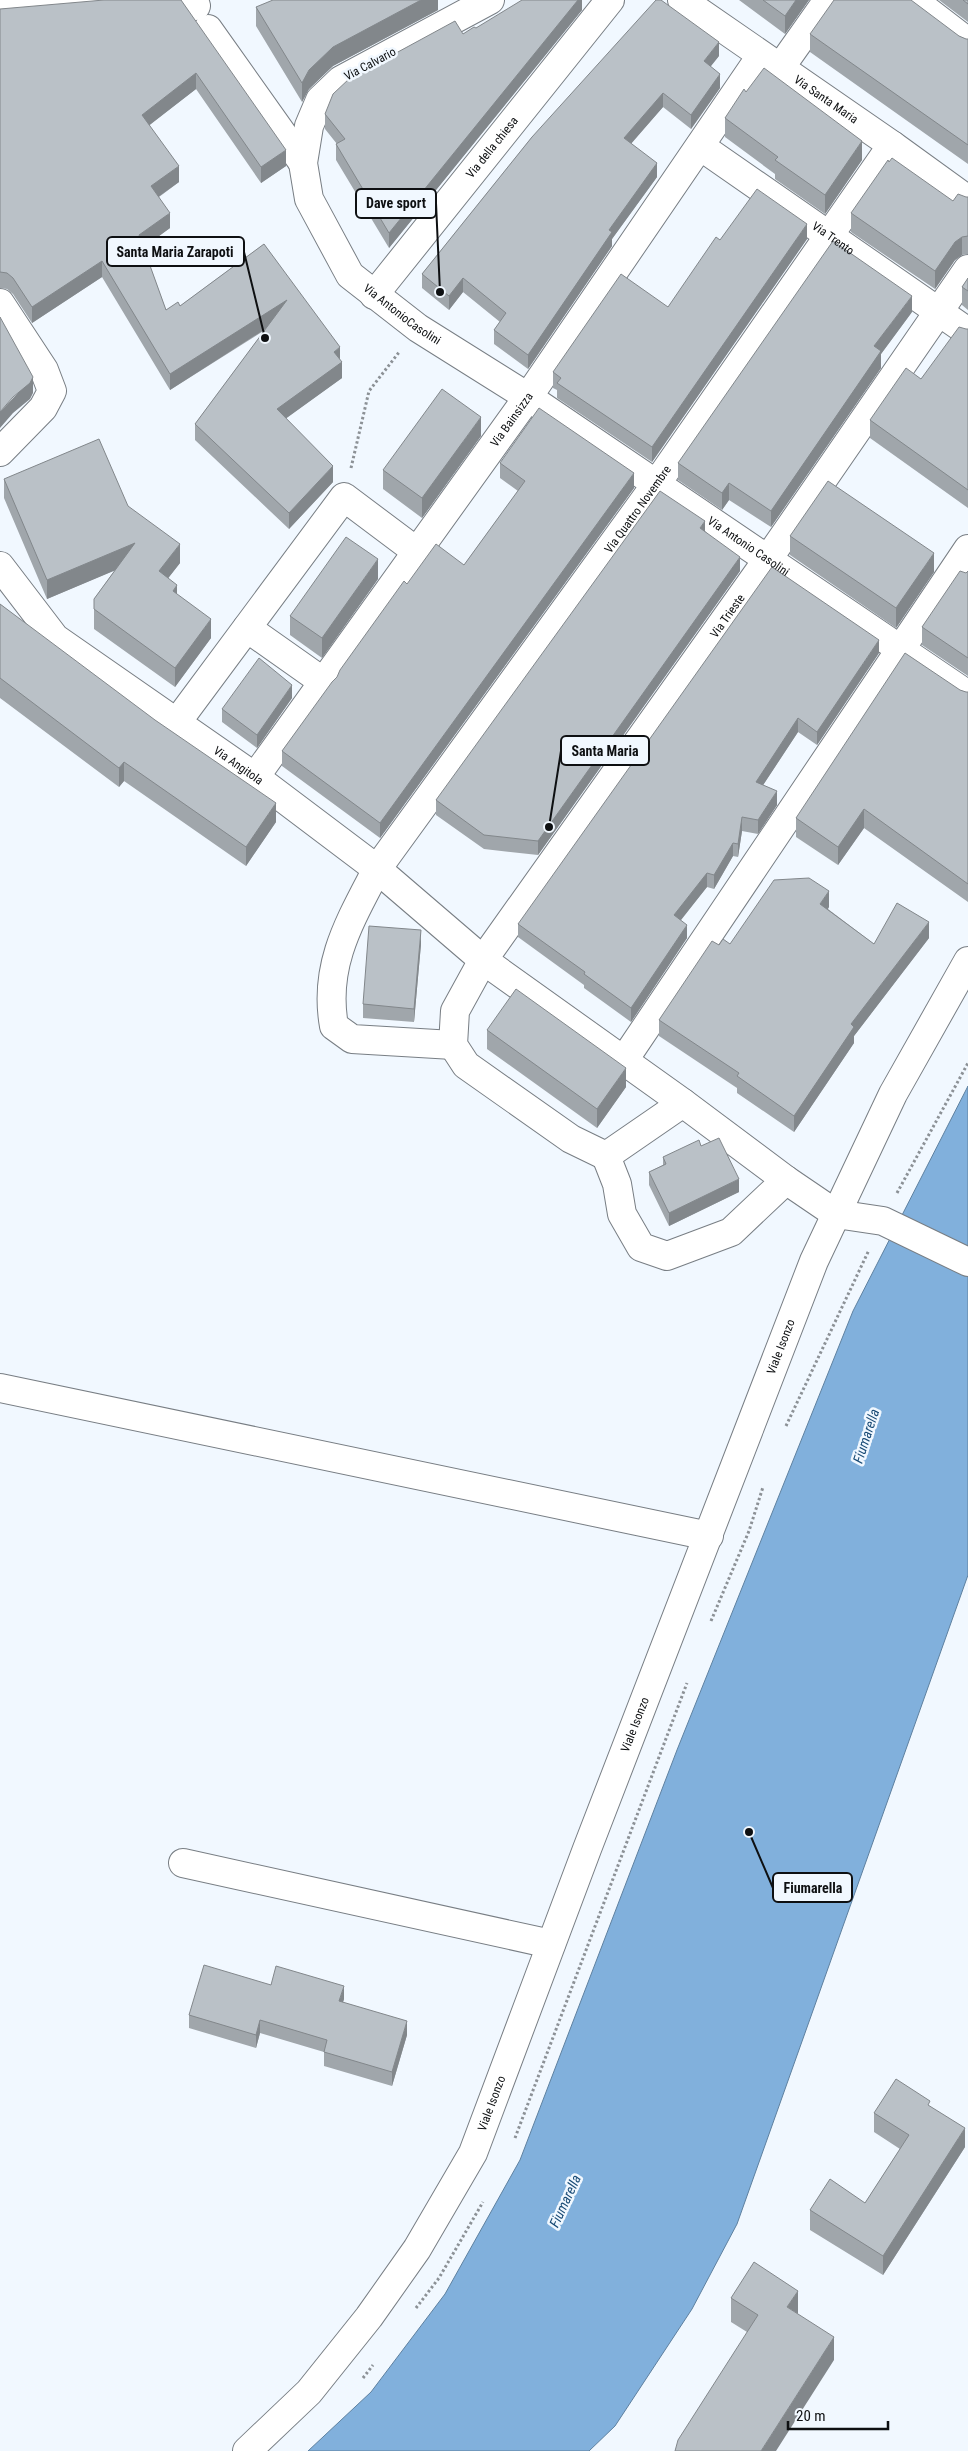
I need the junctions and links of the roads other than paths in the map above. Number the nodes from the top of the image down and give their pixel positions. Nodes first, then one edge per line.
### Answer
1 (106, 0) edge
2 (490, 0) edge
3 (610, 0) edge
4 (682, 0) edge
5 (828, 0) edge
6 (913, 0) edge
7 (46, 3) edge
8 (0, 10) edge
9 (199, 12) edge
10 (968, 42) edge
11 (771, 62) junction
12 (892, 145) junction
13 (700, 146) junction
14 (303, 163) junction
15 (310, 199) joint
16 (968, 200) edge
17 (829, 235) junction
18 (968, 269) edge
19 (374, 295) junction
20 (0, 303) edge
21 (938, 311) junction
22 (968, 332) edge
23 (528, 397) junction
24 (0, 452) edge
25 (657, 483) junction
26 (968, 549) edge
27 (416, 551) junction
28 (768, 559) junction
29 (0, 566) edge
30 (247, 628) junction
31 (899, 648) junction
32 (325, 683) junction
33 (968, 695) edge
34 (177, 722) junction
35 (255, 777) junction
36 (377, 869) junction
37 (483, 960) junction
38 (968, 961) edge
39 (453, 1045) junction
40 (624, 1060) junction
41 (683, 1103) junction
42 (606, 1156) junction
43 (786, 1180) junction
44 (836, 1214) junction
45 (968, 1262) edge
46 (0, 1388) edge
47 (709, 1536) junction
48 (183, 1863) dead end
49 (551, 1944) junction
50 (247, 2451) edge

1 - 7 street
2 - 14 street, Via Calvario
3 - 19 street, Via della chiesa
4 - 11 street, Via Santa Maria
5 - 11 street, Via Bainsizza
6 - 10 street
7 - 8 street
9 - 14 street
11 - 12 street, Via Santa Maria
11 - 13 street, Via Bainsizza
12 - 16 street, Via Santa Maria
12 - 17 street, Via Quattro Novembre
13 - 17 street, Via Trento
13 - 23 street, Via Bainsizza
14 - 15 street, Via Calvario
15 - 19 street, Via AntonioCasolini
17 - 21 street, Via Trento
17 - 25 street, Via Quattro Novembre
18 - 21 street, Via Trieste
19 - 23 street, Via AntonioCasolini
20 - 24 street
21 - 22 street, Via Trento
21 - 28 street, Via Trieste
23 - 25 street, Via Antonio Casolini
23 - 27 street, Via Bainsizza
25 - 28 street, Via Antonio Casolini
25 - 36 street, Via Quattro Novembre
26 - 31 street
27 - 30 street
27 - 32 street, Via Bainsizza
28 - 31 street, Via Antonio Casolini
28 - 37 street, Via Trieste
29 - 34 street, Via Angitola
30 - 32 street
30 - 34 street
31 - 33 street, Via Antonio Casolini
31 - 40 street
32 - 35 street, Via Bainsizza
34 - 35 street, Via Angitola
35 - 36 street, Via Angitola
36 - 37 street, Via Angitola
36 - 39 street, Via Quattro Novembre
37 - 39 street, Via Trieste
37 - 40 street, Via Angitola
38 - 44 street, Viale Isonzo
39 - 42 street
40 - 41 street, Via Angitola
41 - 42 street
41 - 43 street, Via Angitola
42 - 43 street
43 - 44 street, Via Angitola
44 - 45 street
44 - 47 street, Viale Isonzo
46 - 47 street
47 - 49 street, Viale Isonzo
48 - 49 street
49 - 50 street, Viale Isonzo

